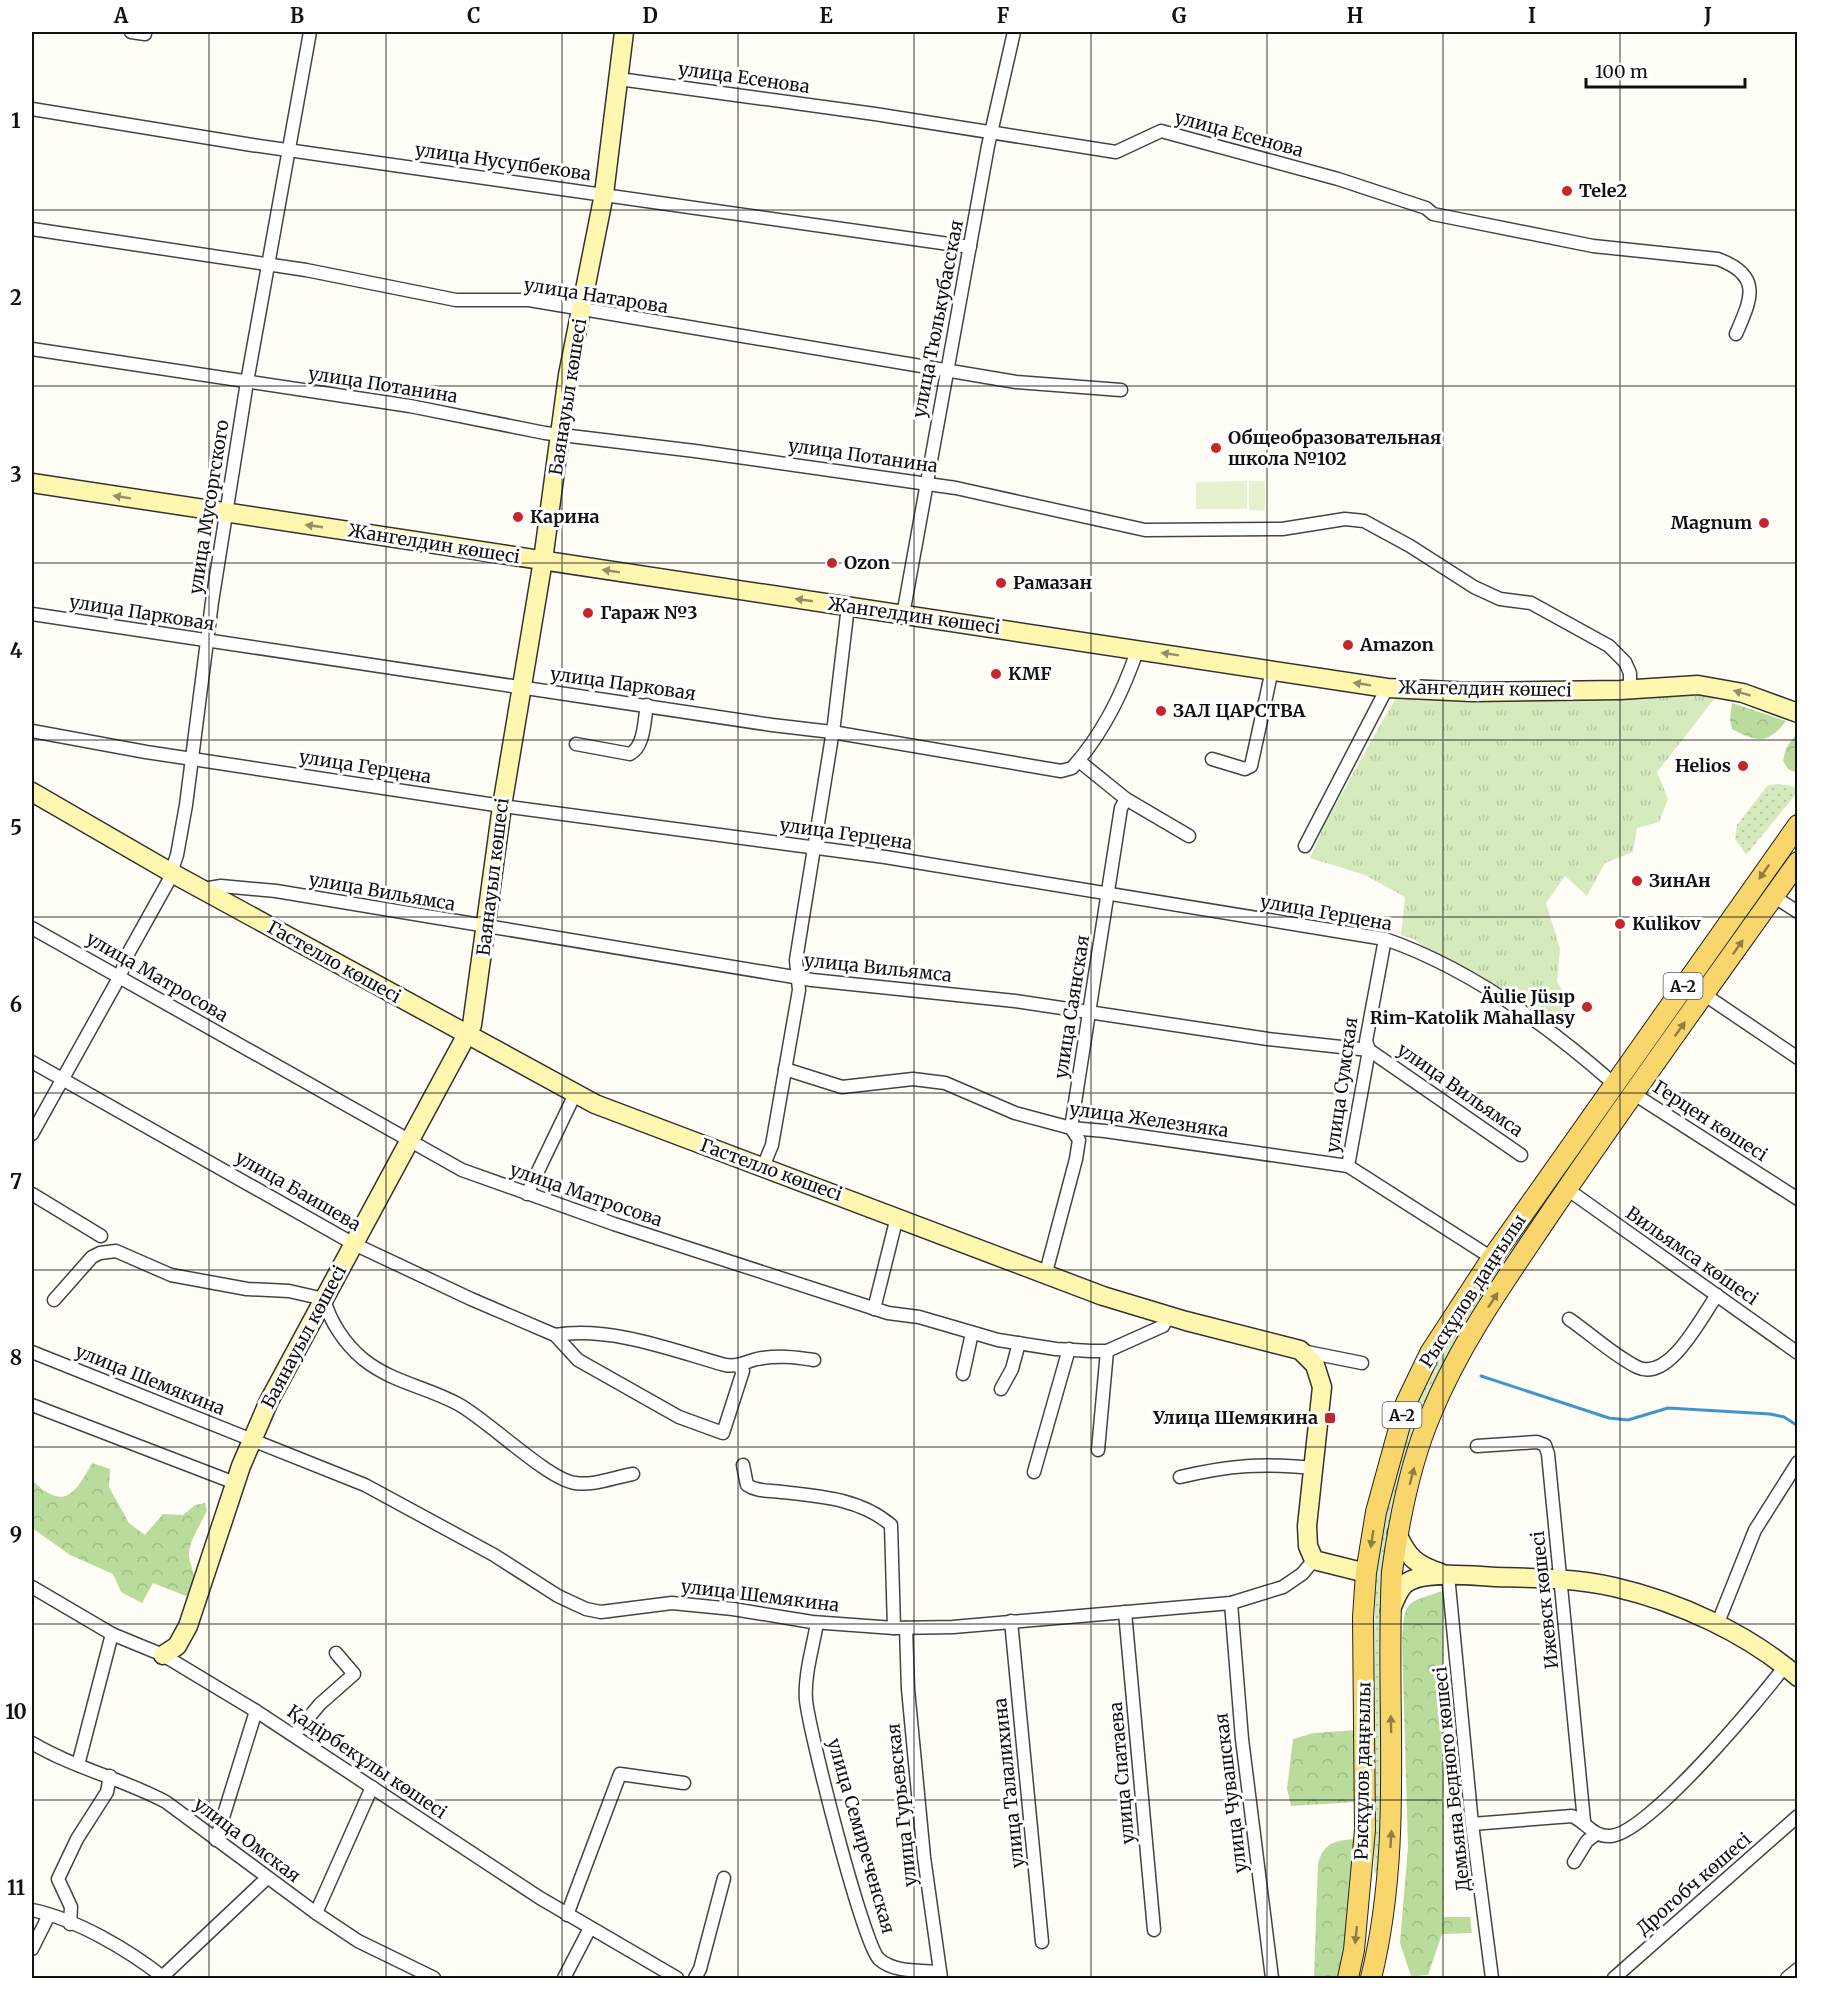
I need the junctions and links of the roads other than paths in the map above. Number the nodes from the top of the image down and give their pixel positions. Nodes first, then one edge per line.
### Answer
1 (131, 32) edge
2 (310, 32) edge
3 (624, 32) edge
4 (1014, 32) edge
5 (145, 34) dead end
6 (619, 80) junction
7 (32, 109) edge
8 (992, 132) junction
9 (288, 149) junction
10 (604, 194) junction
11 (32, 230) edge
12 (970, 247) junction
13 (268, 264) junction
14 (582, 311) junction
15 (1736, 334) dead end
16 (32, 349) edge
17 (947, 369) junction
18 (247, 382) junction
19 (1121, 390) dead end
20 (561, 433) junction
21 (32, 483) edge
22 (926, 484) junction
23 (227, 513) junction
24 (543, 560) junction
25 (848, 606) junction
26 (32, 614) edge
27 (903, 615) junction
28 (208, 641) junction
29 (1138, 648) junction
30 (1272, 670) junction
31 (520, 687) junction
32 (1387, 688) junction
33 (1630, 690) junction
34 (647, 705) junction
35 (1797, 713) edge
36 (32, 731) edge
37 (832, 732) junction
38 (576, 744) dead end
39 (191, 757) junction
40 (1212, 759) dead end
41 (1079, 761) junction
42 (32, 792) edge
43 (1126, 799) junction
44 (502, 806) junction
45 (1797, 825) edge
46 (1189, 836) dead end
47 (1305, 846) dead end
48 (813, 848) junction
49 (1797, 862) edge
50 (172, 873) junction
51 (203, 889) junction
52 (1107, 894) junction
53 (1773, 896) junction
54 (1741, 905) junction
55 (1797, 912) edge
56 (32, 928) edge
57 (486, 928) junction
58 (1385, 939) junction
59 (120, 976) junction
60 (798, 978) junction
61 (1705, 994) junction
62 (1090, 1014) junction
63 (1649, 1034) junction
64 (467, 1036) junction
65 (1369, 1050) junction
66 (1797, 1058) edge
67 (32, 1062) edge
68 (785, 1069) junction
69 (62, 1079) junction
70 (1613, 1083) junction
71 (575, 1094) junction
72 (1634, 1094) junction
73 (1614, 1121) junction
74 (1071, 1128) junction
75 (32, 1134) edge
76 (410, 1141) junction
77 (1569, 1147) junction
78 (1521, 1155) dead end
79 (1348, 1166) junction
80 (763, 1167) junction
81 (1567, 1189) junction
82 (32, 1194) edge
83 (528, 1194) junction
84 (1797, 1198) edge
85 (897, 1217) junction
86 (1545, 1221) junction
87 (100, 1236) dead end
88 (354, 1244) junction
89 (1492, 1258) junction
90 (1045, 1276) junction
91 (1717, 1295) junction
92 (324, 1299) junction
93 (54, 1300) dead end
94 (874, 1309) junction
95 (1168, 1317) junction
96 (1569, 1319) dead end
97 (972, 1332) junction
98 (555, 1335) junction
99 (1019, 1343) junction
100 (1069, 1349) junction
101 (1300, 1350) junction
102 (32, 1352) edge
103 (1107, 1352) junction
104 (1797, 1353) edge
105 (814, 1360) dead end
106 (1362, 1363) dead end
107 (739, 1367) junction
108 (963, 1374) dead end
109 (1001, 1389) dead end
110 (32, 1405) edge
111 (252, 1440) junction
112 (1477, 1446) dead end
113 (1098, 1450) dead end
114 (1797, 1462) edge
115 (743, 1465) dead end
116 (1314, 1468) junction
117 (1034, 1472) dead end
118 (633, 1474) dead end
119 (1180, 1477) dead end
120 (235, 1483) junction
121 (1397, 1533) junction
122 (1314, 1560) junction
123 (1366, 1573) junction
124 (1448, 1575) junction
125 (1561, 1579) junction
126 (32, 1587) edge
127 (1231, 1603) junction
128 (1390, 1611) junction
129 (1125, 1612) junction
130 (1011, 1621) junction
131 (817, 1623) junction
132 (1717, 1625) junction
133 (900, 1628) junction
134 (112, 1634) junction
135 (336, 1653) dead end
136 (163, 1655) junction
137 (1791, 1671) edge
138 (256, 1711) junction
139 (294, 1735) junction
140 (32, 1743) edge
141 (78, 1765) junction
142 (110, 1776) junction
143 (684, 1783) dead end
144 (372, 1787) junction
145 (1797, 1816) edge
146 (1584, 1821) junction
147 (1472, 1824) junction
148 (1596, 1834) junction
149 (216, 1840) junction
150 (1574, 1862) dead end
151 (267, 1878) junction
152 (724, 1878) dead end
153 (1360, 1892) junction
154 (1387, 1894) junction
155 (32, 1910) edge
156 (316, 1913) junction
157 (567, 1915) junction
158 (48, 1916) junction
159 (70, 1924) junction
160 (590, 1928) junction
161 (1154, 1930) dead end
162 (1042, 1942) dead end
163 (32, 1949) edge
164 (1797, 1969) edge
165 (940, 1975) edge
166 (163, 1978) edge
167 (434, 1978) edge
168 (564, 1978) edge
169 (676, 1978) edge
170 (695, 1978) edge
171 (1272, 1978) edge
172 (1348, 1978) edge
173 (1371, 1978) edge
174 (1492, 1978) edge
175 (1614, 1978) edge
176 (1787, 1978) edge

1 - 5 street
2 - 9 street, улица Мусоргского
3 - 6 street, Баянауыл көшесі
4 - 8 street, улица Тюлькубасская
6 - 8 street, улица Есенова
6 - 10 street, Баянауыл көшесі
7 - 9 street, улица Нусупбекова
8 - 12 street, улица Тюлькубасская
8 - 15 street, улица Есенова
9 - 10 street, улица Нусупбекова
9 - 13 street, улица Мусоргского
10 - 12 street, улица Нусупбекова
10 - 14 street, Баянауыл көшесі
11 - 13 street, улица Натарова
12 - 17 street, улица Тюлькубасская
13 - 14 street, улица Натарова
13 - 18 street, улица Мусоргского
14 - 17 street, улица Натарова
14 - 20 street, Баянауыл көшесі
16 - 18 street, улица Потанина
17 - 19 street, улица Натарова
17 - 22 street, улица Тюлькубасская
18 - 20 street, улица Потанина
18 - 23 street, улица Мусоргского
20 - 22 street, улица Потанина
20 - 24 street, Баянауыл көшесі
23 -> 21 street, Жангелдин көшесі
22 - 27 street, улица Тюлькубасская
22 - 33 street, улица Потанина
24 -> 23 street, Жангелдин көшесі
23 - 28 street, улица Мусоргского
25 -> 24 street, Жангелдин көшесі
24 - 31 street, Баянауыл көшесі
25 - 27 street, Жангелдин көшесі
25 - 37 street
26 - 28 street, улица Парковая
27 - 29 street, Жангелдин көшесі
28 - 31 street, улица Парковая
28 - 39 street, улица Мусоргского
30 -> 29 street, Жангелдин көшесі
29 - 41 street
32 -> 30 street, Жангелдин көшесі
30 - 40 street
31 - 34 street, улица Парковая
31 - 44 street, Баянауыл көшесі
32 - 33 street, Жангелдин көшесі
32 - 47 street
35 -> 33 street, Жангелдин көшесі
34 - 37 street, улица Парковая
34 - 38 street
36 - 39 street, улица Герцена
37 - 41 street, улица Парковая
37 - 48 street
39 - 44 street, улица Герцена
39 - 50 street, улица Мусоргского
41 - 43 street
42 - 50 street, Гастелло көшесі
43 - 46 street
43 - 52 street, улица Саянская
44 - 48 street, улица Герцена
44 - 57 street, Баянауыл көшесі
45 -> 54 main road, Рысқұлов даңғылы / A-2
48 - 52 street, улица Герцена
48 - 60 street
49 - 53 main road, Рысқұлов даңғылы / A-2
50 - 51 street, Гастелло көшесі
50 - 59 street, улица Мусоргского
51 - 57 street, улица Вильямса
51 - 64 street, Гастелло көшесі
52 - 58 street, улица Герцена
52 - 62 street, улица Саянская
53 - 55 street
61 -> 53 main road, Рысқұлов даңғылы / A-2
54 - 61 main road
54 - 63 main road, Рысқұлов даңғылы / A-2
56 - 59 street, улица Матросова
57 - 60 street, улица Вильямса
57 - 64 street, Баянауыл көшесі
58 - 65 street, улица Сумская
58 - 70 street, улица Герцена
59 - 69 street, улица Мусоргского
59 - 76 street, улица Матросова
60 - 62 street, улица Вильямса
60 - 68 street
61 - 66 street
72 -> 61 main road, Рысқұлов даңғылы / A-2
62 - 65 street, улица Вильямса
62 - 74 street, улица Саянская
63 - 70 main road, Рысқұлов даңғылы / A-2
63 - 73 main road
64 - 71 street, Гастелло көшесі
64 - 76 street, Баянауыл көшесі
65 - 78 street, улица Вильямса
65 - 79 street, улица Сумская
67 - 69 street, улица Баишева
68 - 74 street, улица Железняка
68 - 80 street
69 - 75 street, улица Мусоргского
69 - 88 street, улица Баишева
70 - 77 main road, Рысқұлов даңғылы / A-2
71 - 80 street, Гастелло көшесі
71 - 83 street
72 - 73 main road, Рысқұлов даңғылы / A-2
72 - 84 street, Герцен көшесі
73 - 81 main road, Рысқұлов даңғылы / A-2
74 - 79 street, улица Железняка
74 - 90 street, улица Саянская
76 - 83 street, улица Матросова
76 - 88 street, Баянауыл көшесі
77 - 86 main road
77 - 89 main road, Рысқұлов даңғылы / A-2
79 - 89 street, улица Железняка
80 - 85 street, Гастелло көшесі
81 - 86 main road, Рысқұлов даңғылы / A-2
81 - 91 street, Вильямса көшесі
82 - 87 street
83 - 94 street, улица Матросова
85 - 90 street, Гастелло көшесі
85 - 94 street
121 -> 86 main road, Рысқұлов даңғылы / A-2
88 - 92 street, Баянауыл көшесі
88 - 98 street, улица Баишева
89 -> 123 main road, Рысқұлов даңғылы / A-2
90 - 95 street, Гастелло көшесі
91 - 96 street
91 - 104 street, Вильямса көшесі
92 - 93 street
92 - 111 street, Баянауыл көшесі
92 - 118 street
94 - 97 street, улица Матросова
95 - 101 street, Гастелло көшесі
95 - 103 street, улица Матросова
97 - 99 street, улица Матросова
97 - 108 street
98 - 107 street, улица Баишева
98 - 107 street, улица Баишева
99 - 100 street, улица Матросова
99 - 109 street
100 - 103 street, улица Матросова
100 - 117 street
101 - 106 street
101 - 116 street
102 - 111 street, улица Шемякина
103 - 113 street
105 - 107 street
110 - 120 street
111 - 120 street, Баянауыл көшесі
111 - 131 street, улица Шемякина
112 - 125 street, Ижевск көшесі
114 - 132 street
115 - 133 street, улица Гурьевская
116 - 119 street
116 - 122 street
120 - 136 street, Баянауыл көшесі
121 - 124 street
121 - 128 main road, Рысқұлов даңғылы / A-2
122 - 123 street
122 - 127 street, улица Шемякина
123 - 153 main road, Рысқұлов даңғылы
124 - 125 street
124 - 128 street
124 - 147 street, Демьяна Бедного көшесі
125 - 132 street
125 - 146 street, Ижевск көшесі
126 - 134 street, Қадірбекұлы көшесі
127 - 129 street, улица Шемякина
127 - 171 street, улица Чувашская
154 -> 128 main road, Рысқұлов даңғылы / A-2
129 - 130 street, улица Шемякина
129 - 161 street, улица Спатаева
130 - 133 street, улица Шемякина
130 - 162 street, улица Талалихина
131 - 133 street, улица Шемякина
131 - 165 street, улица Семиреченская
132 - 137 street
133 - 165 street, улица Гурьевская
134 - 136 street, Қадірбекұлы көшесі
134 - 141 street
135 - 139 street
136 - 138 street, Қадірбекұлы көшесі
137 - 148 street
138 - 139 street, Қадірбекұлы көшесі
138 - 149 street
139 - 144 street, Қадірбекұлы көшесі
140 - 141 street, улица Омская
141 - 142 street, улица Омская
142 - 149 street, улица Омская
142 - 159 street
143 - 157 street
144 - 156 street
144 - 157 street, Қадірбекұлы көшесі
145 - 175 street, Дрогобч көшесі
146 - 147 street
146 - 148 street
147 - 174 street, Демьяна Бедного көшесі
148 - 150 street
149 - 151 street, улица Омская
151 - 156 street, улица Омская
151 - 166 street
152 - 170 street
153 - 154 main road
153 -> 172 main road, Рысқұлов даңғылы
154 - 173 main road, Рысқұлов даңғылы / A-2
155 - 158 street
156 - 167 street, улица Омская
157 - 160 street, Қадірбекұлы көшесі
158 - 159 street
158 - 163 street
159 - 166 street
160 - 168 street
160 - 169 street, Қадірбекұлы көшесі
164 - 176 street

